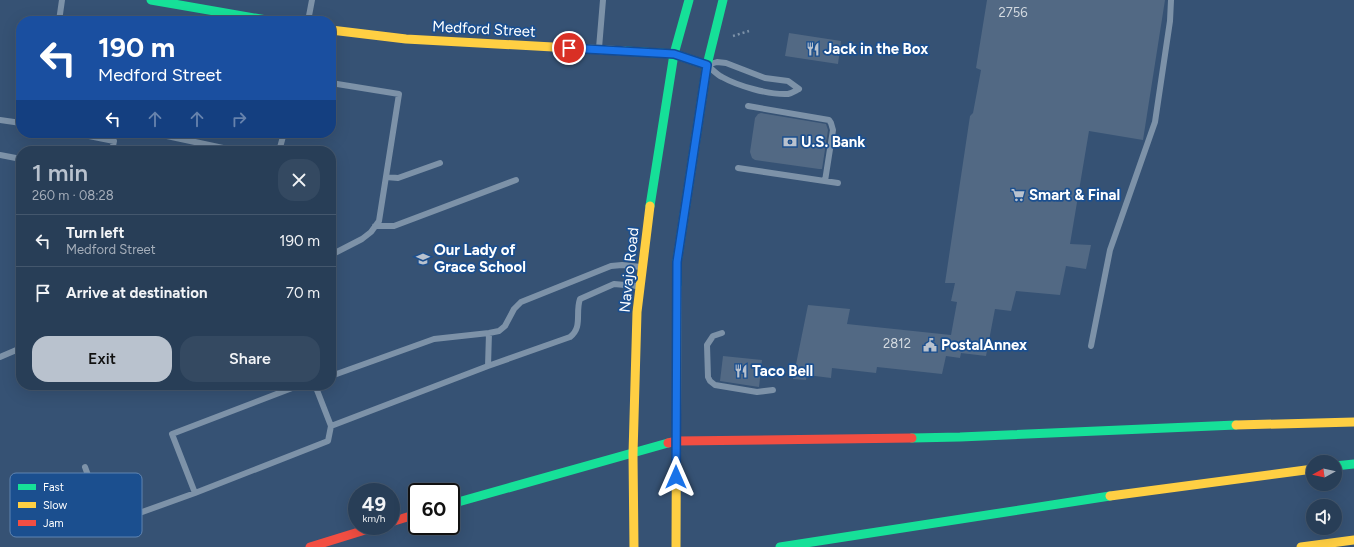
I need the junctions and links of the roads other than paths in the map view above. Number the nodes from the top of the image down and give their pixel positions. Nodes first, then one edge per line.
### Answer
1 (62, 0) edge
2 (151, 0) edge
3 (312, 0) edge
4 (603, 0) edge
5 (689, 0) edge
6 (723, 0) edge
7 (1171, 0) edge
8 (60, 16) edge
9 (243, 16) edge
10 (309, 16) edge
11 (336, 31) edge
12 (599, 50) junction
13 (674, 54) junction
14 (707, 65) junction
15 (336, 84) edge
16 (748, 106) dead end
17 (0, 120) edge
18 (16, 122) edge
19 (99, 138) edge
20 (176, 138) edge
21 (113, 146) edge
22 (214, 146) edge
23 (0, 155) edge
24 (16, 159) edge
25 (440, 163) dead end
26 (738, 168) dead end
27 (386, 177) junction
28 (516, 180) dead end
29 (826, 181) junction
30 (838, 183) dead end
31 (375, 226) junction
32 (336, 252) edge
33 (642, 268) junction
34 (640, 286) junction
35 (490, 333) junction
36 (722, 333) dead end
37 (1091, 346) dead end
38 (16, 350) edge
39 (0, 357) edge
40 (488, 366) junction
41 (336, 374) edge
42 (287, 390) edge
43 (317, 390) edge
44 (773, 390) dead end
45 (1354, 422) edge
46 (331, 426) junction
47 (677, 442) junction
48 (633, 454) junction
49 (1354, 464) edge
50 (1342, 465) edge
51 (85, 467) dead end
52 (1306, 470) edge
53 (87, 473) edge
54 (194, 493) junction
55 (460, 502) edge
56 (142, 512) edge
57 (349, 535) edge
58 (1354, 540) edge
59 (310, 547) edge
60 (634, 547) edge
61 (676, 547) edge
62 (780, 547) edge
63 (1301, 547) edge

1 - 8 lane
2 - 9 main road
3 - 10 lane
4 - 12 lane
5 - 13 main road, Navajo Road
6 - 14 main road
7 - 37 lane
11 - 12 main road, Medford Street
12 - 13 main road, Medford Street
13 - 14 main road, Medford Street
13 - 33 main road, Navajo Road
14 - 14 lane
14 - 47 main road
15 - 27 lane
16 - 29 lane
17 - 18 lane
19 - 21 lane
20 - 22 lane
23 - 24 lane
25 - 27 lane
26 - 29 lane
27 - 31 lane
28 - 31 lane
29 - 30 lane
31 - 32 lane
33 - 34 main road, Navajo Road
33 - 35 lane
34 - 40 lane
34 - 48 main road, Navajo Road
35 - 40 lane
35 - 41 lane
36 - 44 lane
38 - 39 lane
40 - 46 lane
42 - 54 lane
43 - 46 lane
45 - 47 main road
46 - 54 lane
47 - 48 main road
47 - 61 main road
48 - 55 main road
48 - 60 main road, Navajo Road
49 - 50 main road
51 - 53 lane
52 - 62 main road
54 - 56 lane
57 - 59 main road
58 - 63 main road

